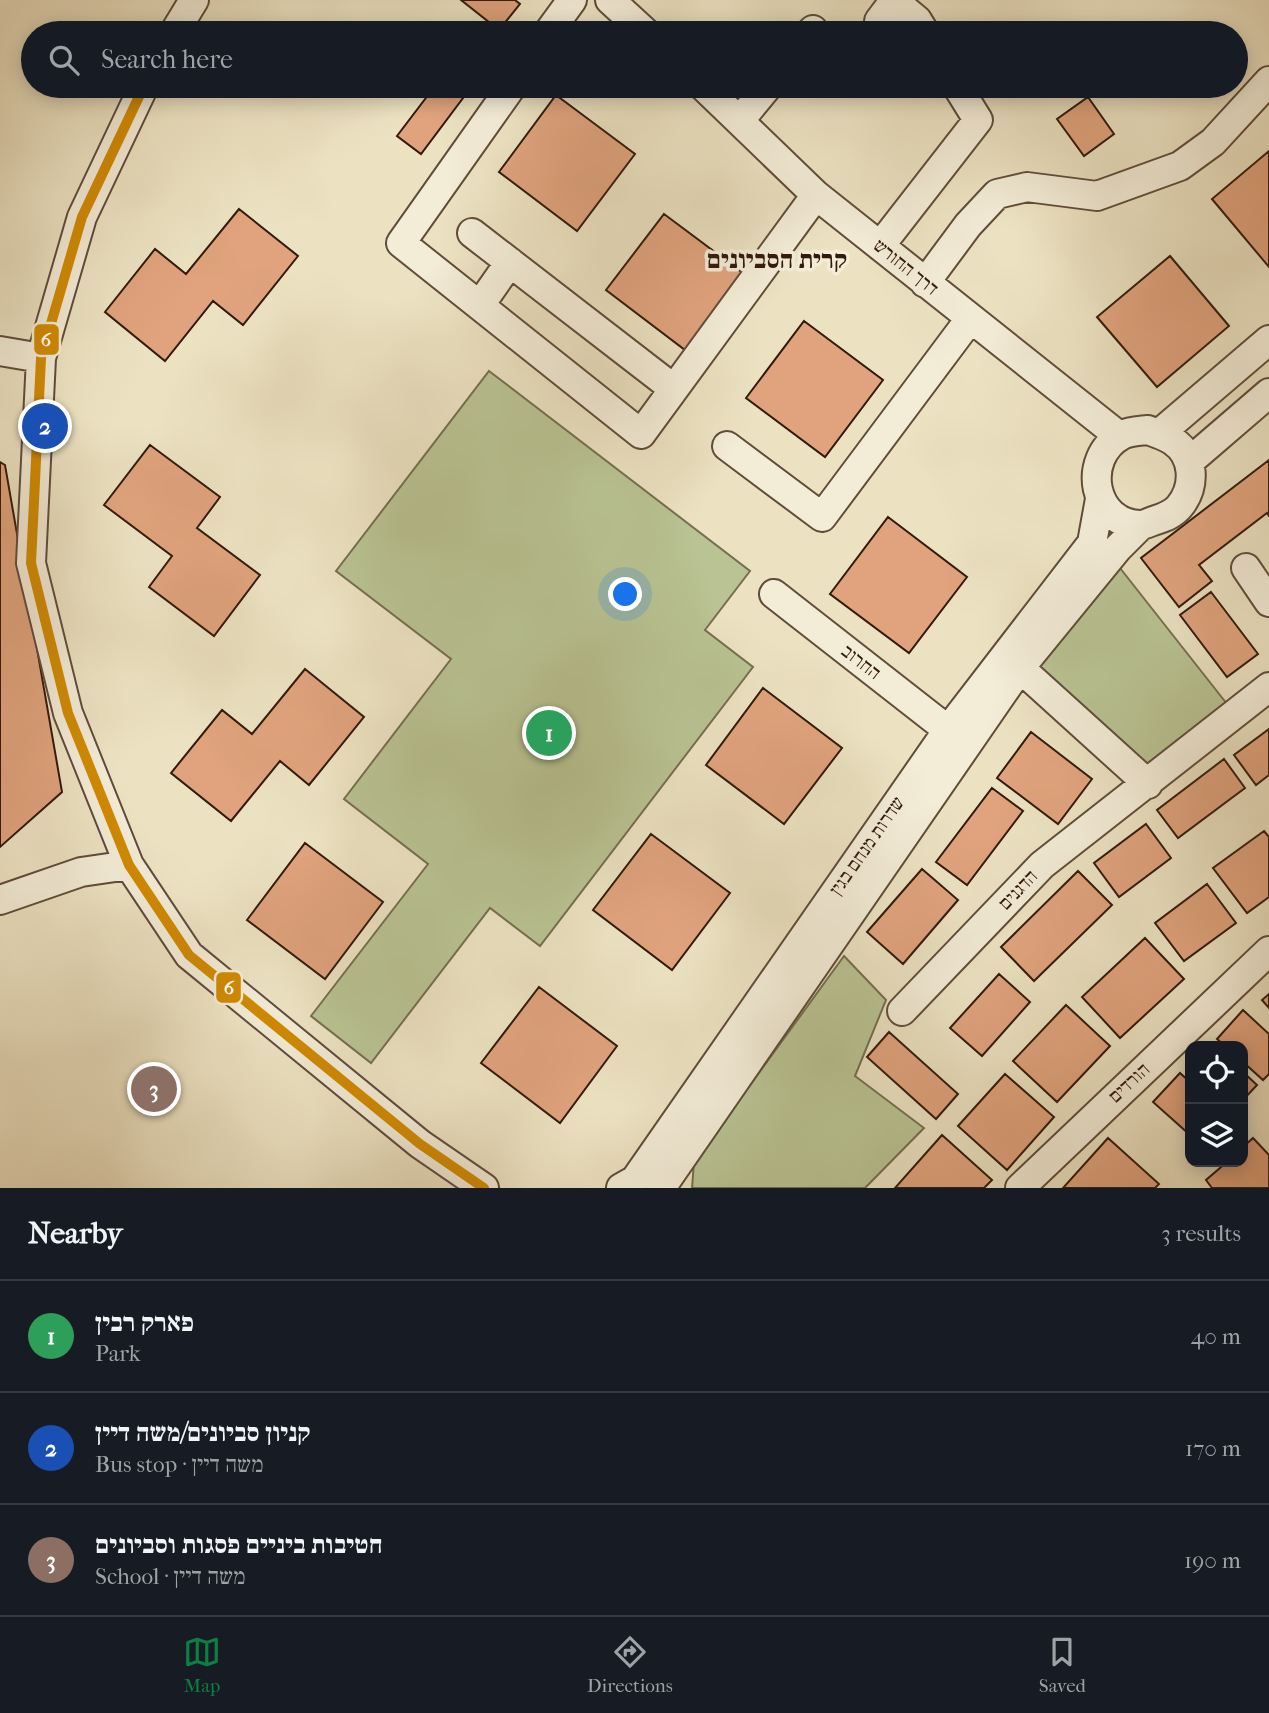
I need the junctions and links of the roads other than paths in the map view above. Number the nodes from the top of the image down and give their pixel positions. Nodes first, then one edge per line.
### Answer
1 (194, 0) edge
2 (572, 0) edge
3 (611, 0) edge
4 (889, 8) edge
5 (181, 21) edge
6 (557, 21) edge
7 (633, 21) edge
8 (918, 21) edge
9 (1269, 80) edge
10 (138, 98) edge
11 (504, 98) edge
12 (716, 98) edge
13 (758, 98) edge
14 (964, 98) edge
15 (740, 120) junction
16 (816, 195) junction
17 (472, 233) dead end
18 (880, 246) junction
19 (510, 262) junction
20 (925, 283) junction
21 (480, 305) junction
22 (970, 319) junction
23 (1269, 340) edge
24 (0, 351) edge
25 (41, 358) junction
26 (674, 389) junction
27 (1269, 393) edge
28 (1159, 435) junction
29 (1119, 436) junction
30 (727, 446) dead end
31 (1190, 461) junction
32 (1100, 499) junction
33 (1141, 525) junction
34 (1246, 568) dead end
35 (774, 594) dead end
36 (1269, 603) edge
37 (1020, 668) junction
38 (1269, 687) edge
39 (948, 730) junction
40 (1148, 784) junction
41 (129, 865) junction
42 (0, 900) edge
43 (1269, 951) edge
44 (902, 1011) dead end
45 (484, 1188) edge
46 (621, 1188) edge
47 (661, 1188) edge
48 (1020, 1188) edge

1 - 5 street
2 - 6 street
3 - 7 street
4 - 8 street
9 - 20 street
10 - 25 street
11 - 21 street
12 - 15 street, דרך החורש
13 - 15 street
14 - 18 street
15 - 16 street, דרך החורש
16 - 18 street, דרך החורש
16 - 26 street
17 - 19 street
18 - 20 street, דרך החורש
19 - 21 street
19 - 26 street
20 - 22 street, דרך החורש
21 - 26 street
22 - 29 street, דרך החורש
22 - 30 street
23 - 28 street
24 - 25 street
25 - 41 street
27 - 31 street
28 - 29 street
28 - 31 street
29 - 32 street
31 - 33 street
32 - 33 street
32 - 39 street, שדרות מנחם בגין
33 - 37 street, שדרות מנחם בגין
34 - 36 street
35 - 39 street, החרוב
37 - 40 street
37 - 47 street, שדרות מנחם בגין
38 - 40 street, הדגנים
39 - 46 street, שדרות מנחם בגין
40 - 44 street, הדגנים
41 - 42 street
41 - 45 street
43 - 48 street, הורדים

